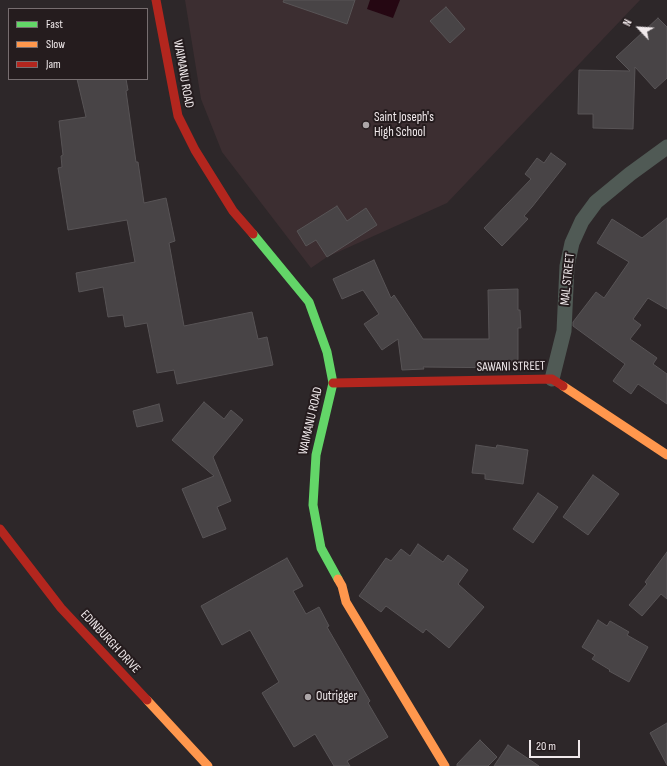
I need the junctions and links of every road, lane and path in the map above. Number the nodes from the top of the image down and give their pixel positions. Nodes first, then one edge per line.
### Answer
1 (156, 0) edge
2 (667, 147) edge
3 (552, 379) junction
4 (333, 383) junction
5 (667, 455) edge
6 (0, 529) edge
7 (208, 766) edge
8 (445, 766) edge

1 - 4 main road, WAIMANU ROAD
2 - 3 street, MAL STREET
3 - 4 main road, SAWANI STREET
3 - 5 main road, SAWANI STREET
4 - 8 main road, WAIMANU ROAD
6 - 7 main road, EDINBURGH DRIVE

